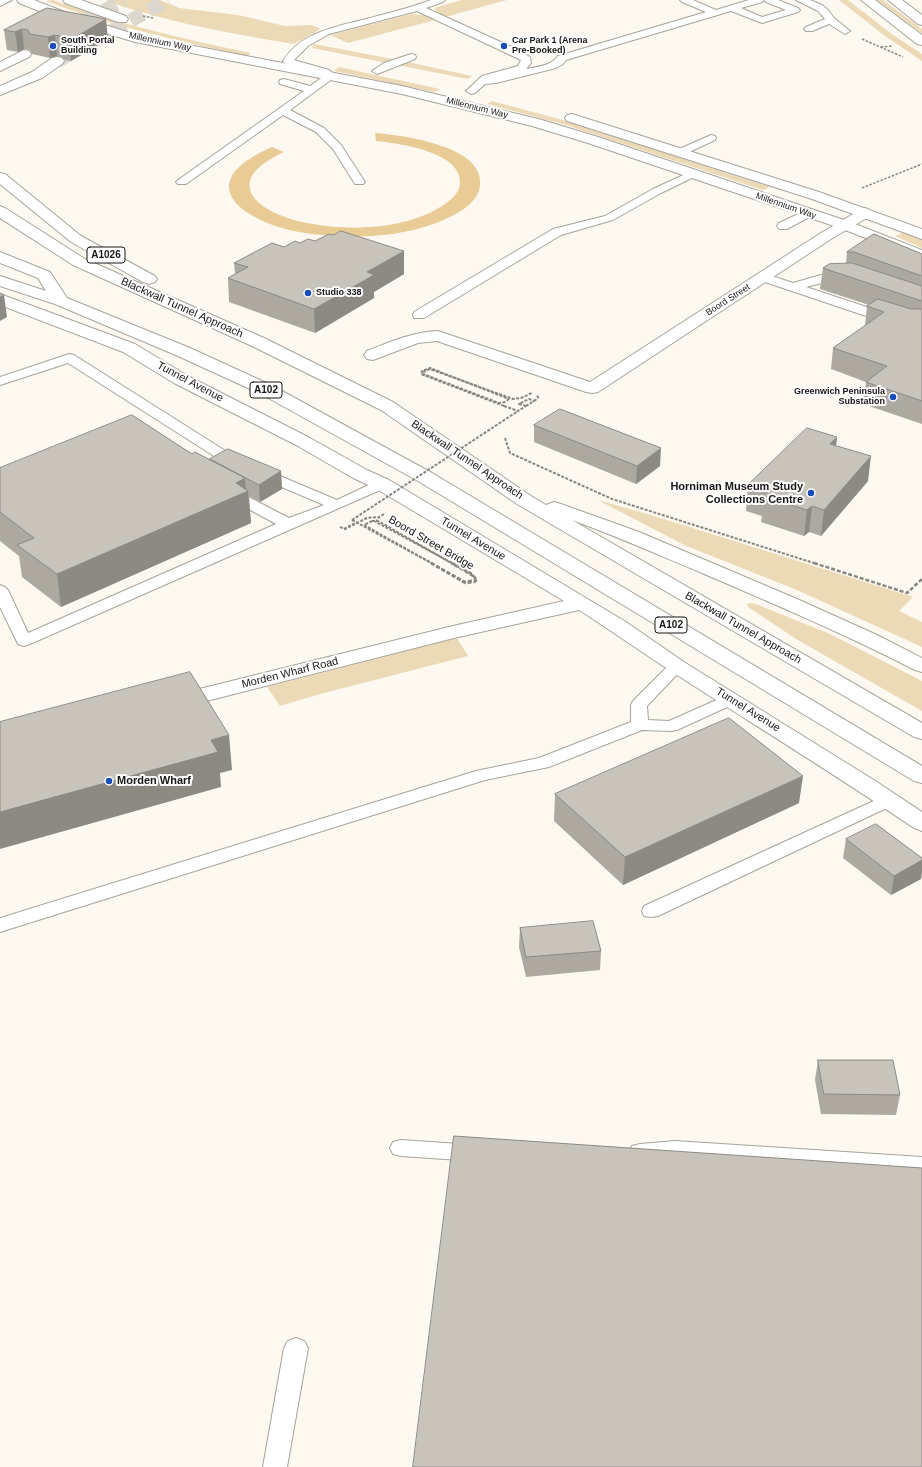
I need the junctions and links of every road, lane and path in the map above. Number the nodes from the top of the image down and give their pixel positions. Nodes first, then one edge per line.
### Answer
1 (7, 0) edge
2 (23, 0) edge
3 (440, 0) edge
4 (687, 0) edge
5 (759, 0) edge
6 (768, 0) edge
7 (801, 0) edge
8 (866, 0) edge
9 (894, 0) edge
10 (76, 2) edge
11 (0, 3) edge
12 (418, 8) junction
13 (732, 8) junction
14 (716, 13) junction
15 (830, 20) junction
16 (131, 21) dead end
17 (922, 21) edge
18 (809, 29) dead end
19 (845, 31) joint
20 (922, 41) edge
21 (896, 46) dead end
22 (880, 48) junction
23 (275, 52) dead end
24 (24, 54) dead end
25 (291, 55) junction
26 (411, 57) dead end
27 (905, 58) dead end
28 (57, 61) tunnel mouth
29 (0, 67) edge
30 (364, 69) dead end
31 (334, 70) junction
32 (378, 72) junction
33 (400, 76) dead end
34 (284, 82) dead end
35 (485, 88) junction
36 (311, 90) junction
37 (0, 91) edge
38 (460, 94) junction
39 (283, 111) junction
40 (559, 114) dead end
41 (711, 138) dead end
42 (681, 152) junction
43 (922, 164) edge
44 (692, 174) junction
45 (0, 177) edge
46 (182, 182) dead end
47 (359, 182) dead end
48 (858, 190) dead end
49 (0, 211) edge
50 (809, 213) junction
51 (865, 213) junction
52 (845, 225) junction
53 (783, 226) dead end
54 (922, 234) edge
55 (922, 255) edge
56 (0, 257) edge
57 (764, 277) junction
58 (858, 280) edge
59 (0, 281) edge
60 (792, 287) junction
61 (0, 299) edge
62 (61, 301) junction
63 (419, 315) dead end
64 (898, 322) edge
65 (220, 324) junction
66 (374, 355) dead end
67 (0, 381) edge
68 (536, 391) dead end
69 (509, 398) dead end
70 (518, 411) junction
71 (505, 438) dead end
72 (382, 484) junction
73 (221, 488) edge
74 (524, 500) junction
75 (337, 505) junction
76 (379, 517) dead end
77 (288, 524) junction
78 (380, 524) dead end
79 (345, 529) dead end
80 (922, 579) edge
81 (0, 590) edge
82 (580, 604) junction
83 (677, 666) junction
84 (922, 666) edge
85 (730, 699) junction
86 (154, 707) edge
87 (640, 725) junction
88 (922, 732) edge
89 (920, 775) edge
90 (888, 800) junction
91 (922, 823) edge
92 (651, 911) dead end
93 (0, 925) edge
94 (401, 1148) dead end
95 (496, 1154) edge
96 (622, 1154) edge
97 (922, 1165) edge
98 (296, 1348) dead end
99 (275, 1467) edge

1 - 11 lane
2 - 31 main road, Millennium Way
3 - 12 lane
4 - 14 lane
5 - 13 lane
6 - 13 lane
7 - 15 lane
8 - 20 main road
9 - 17 main road
10 - 16 main road, Millennium Way
12 - 25 lane
12 - 35 lane
13 - 14 lane
14 - 35 lane
15 - 18 lane
15 - 19 lane
19 - 22 path
21 - 22 path
22 - 27 path
23 - 25 main road, Millennium Way
24 - 29 main road
25 - 31 main road, Millennium Way
26 - 32 lane
28 - 37 main road
30 - 32 main road
31 - 36 lane
31 - 38 main road, Millennium Way
32 - 33 main road
34 - 36 lane
35 - 38 main road, Millennium Way
36 - 39 lane
38 - 44 main road, Millennium Way
39 - 46 lane
39 - 47 lane
40 - 42 main road, Millennium Way
41 - 42 lane
42 - 51 main road, Millennium Way
43 - 48 path
44 - 50 main road, Millennium Way
44 - 63 lane
45 - 65 main road, A1026
49 - 65 main road, Blackwall Tunnel Approach
50 - 52 main road, Millennium Way
50 - 53 lane
51 - 52 main road, Boord Street
51 - 54 main road, Millennium Way
52 - 55 main road, Millennium Way
52 - 57 main road, Boord Street
56 - 62 main road
57 - 60 lane
57 - 66 main road, Boord Street
58 - 60 lane
59 - 62 main road, A102
60 - 64 lane
61 - 72 main road, Tunnel Avenue
62 - 89 main road, A102
65 - 74 main road, Blackwall Tunnel Approach
67 - 75 lane
68 - 70 path, Boord Street Bridge
69 - 70 path, bridge
70 - 78 path, Boord Street Bridge, bridge
71 - 80 path
72 - 75 lane
72 - 82 main road, Tunnel Avenue
73 - 77 lane
74 - 84 main road
74 - 88 main road, Blackwall Tunnel Approach
75 - 77 lane
76 - 79 path, bridge
77 - 81 lane
82 - 83 main road, Tunnel Avenue
82 - 86 main road, Morden Wharf Road
83 - 85 main road, Tunnel Avenue
83 - 87 lane
85 - 87 lane
85 - 90 main road, Tunnel Avenue
87 - 93 lane
90 - 91 main road, Tunnel Avenue
90 - 92 lane
94 - 95 lane
96 - 97 lane
98 - 99 lane

